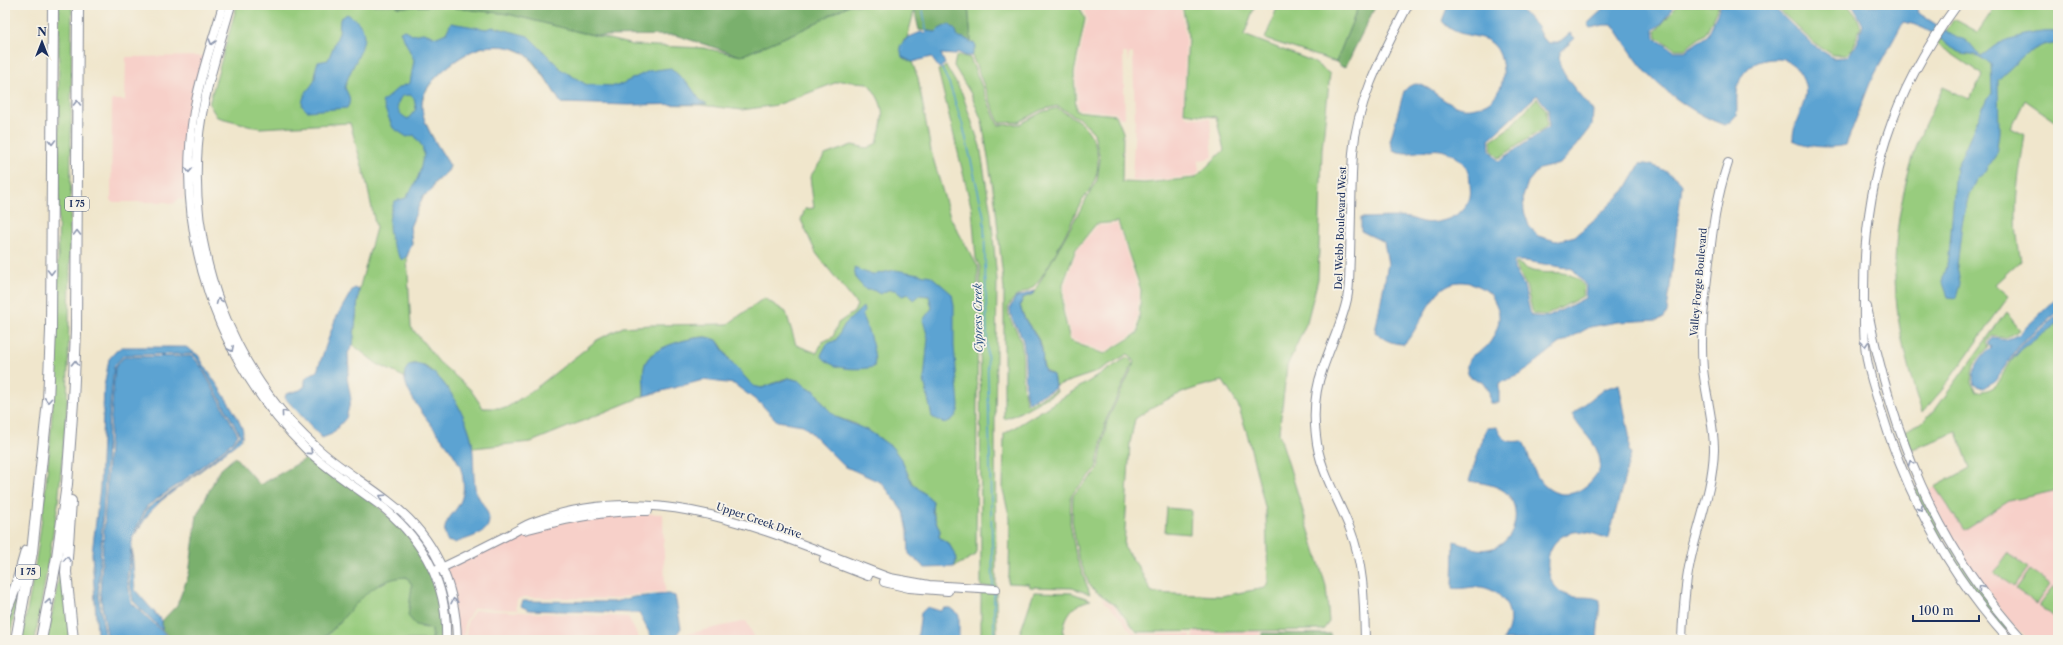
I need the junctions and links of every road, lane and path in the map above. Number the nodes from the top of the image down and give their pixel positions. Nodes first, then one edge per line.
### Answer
1 (53, 5) edge
2 (78, 5) edge
3 (223, 5) edge
4 (231, 5) edge
5 (1408, 5) edge
6 (1957, 5) edge
7 (1728, 164) dead end
8 (1864, 292) junction
9 (1878, 360) junction
10 (1867, 362) junction
11 (1883, 380) junction
12 (1873, 383) junction
13 (73, 402) junction
14 (1918, 481) junction
15 (1908, 486) junction
16 (38, 503) junction
17 (443, 567) junction
18 (434, 571) junction
19 (996, 589) dead end
20 (5, 614) edge
21 (16, 640) edge
22 (41, 640) edge
23 (73, 640) edge
24 (446, 640) edge
25 (457, 640) edge
26 (1365, 640) edge
27 (1682, 640) edge
28 (2009, 640) edge
29 (2023, 640) edge

1 -> 16 highway, I 75
13 -> 2 highway, I 75
3 -> 18 street
17 -> 4 street
5 - 26 street, Del Webb Boulevard West
6 - 8 street
7 - 27 street, Valley Forge Boulevard
8 - 9 street
8 -> 10 street
9 - 10 street
9 - 11 street
10 - 12 street
11 - 12 street
14 -> 11 street
12 - 15 street
22 -> 13 highway, I 75
23 -> 13 highway
14 - 15 street
29 -> 14 street
15 -> 28 street
16 - 20 highway
16 - 21 highway, I 75
17 - 18 street, Upper Creek Drive
17 - 19 street, Upper Creek Drive
25 -> 17 street
18 - 24 street

